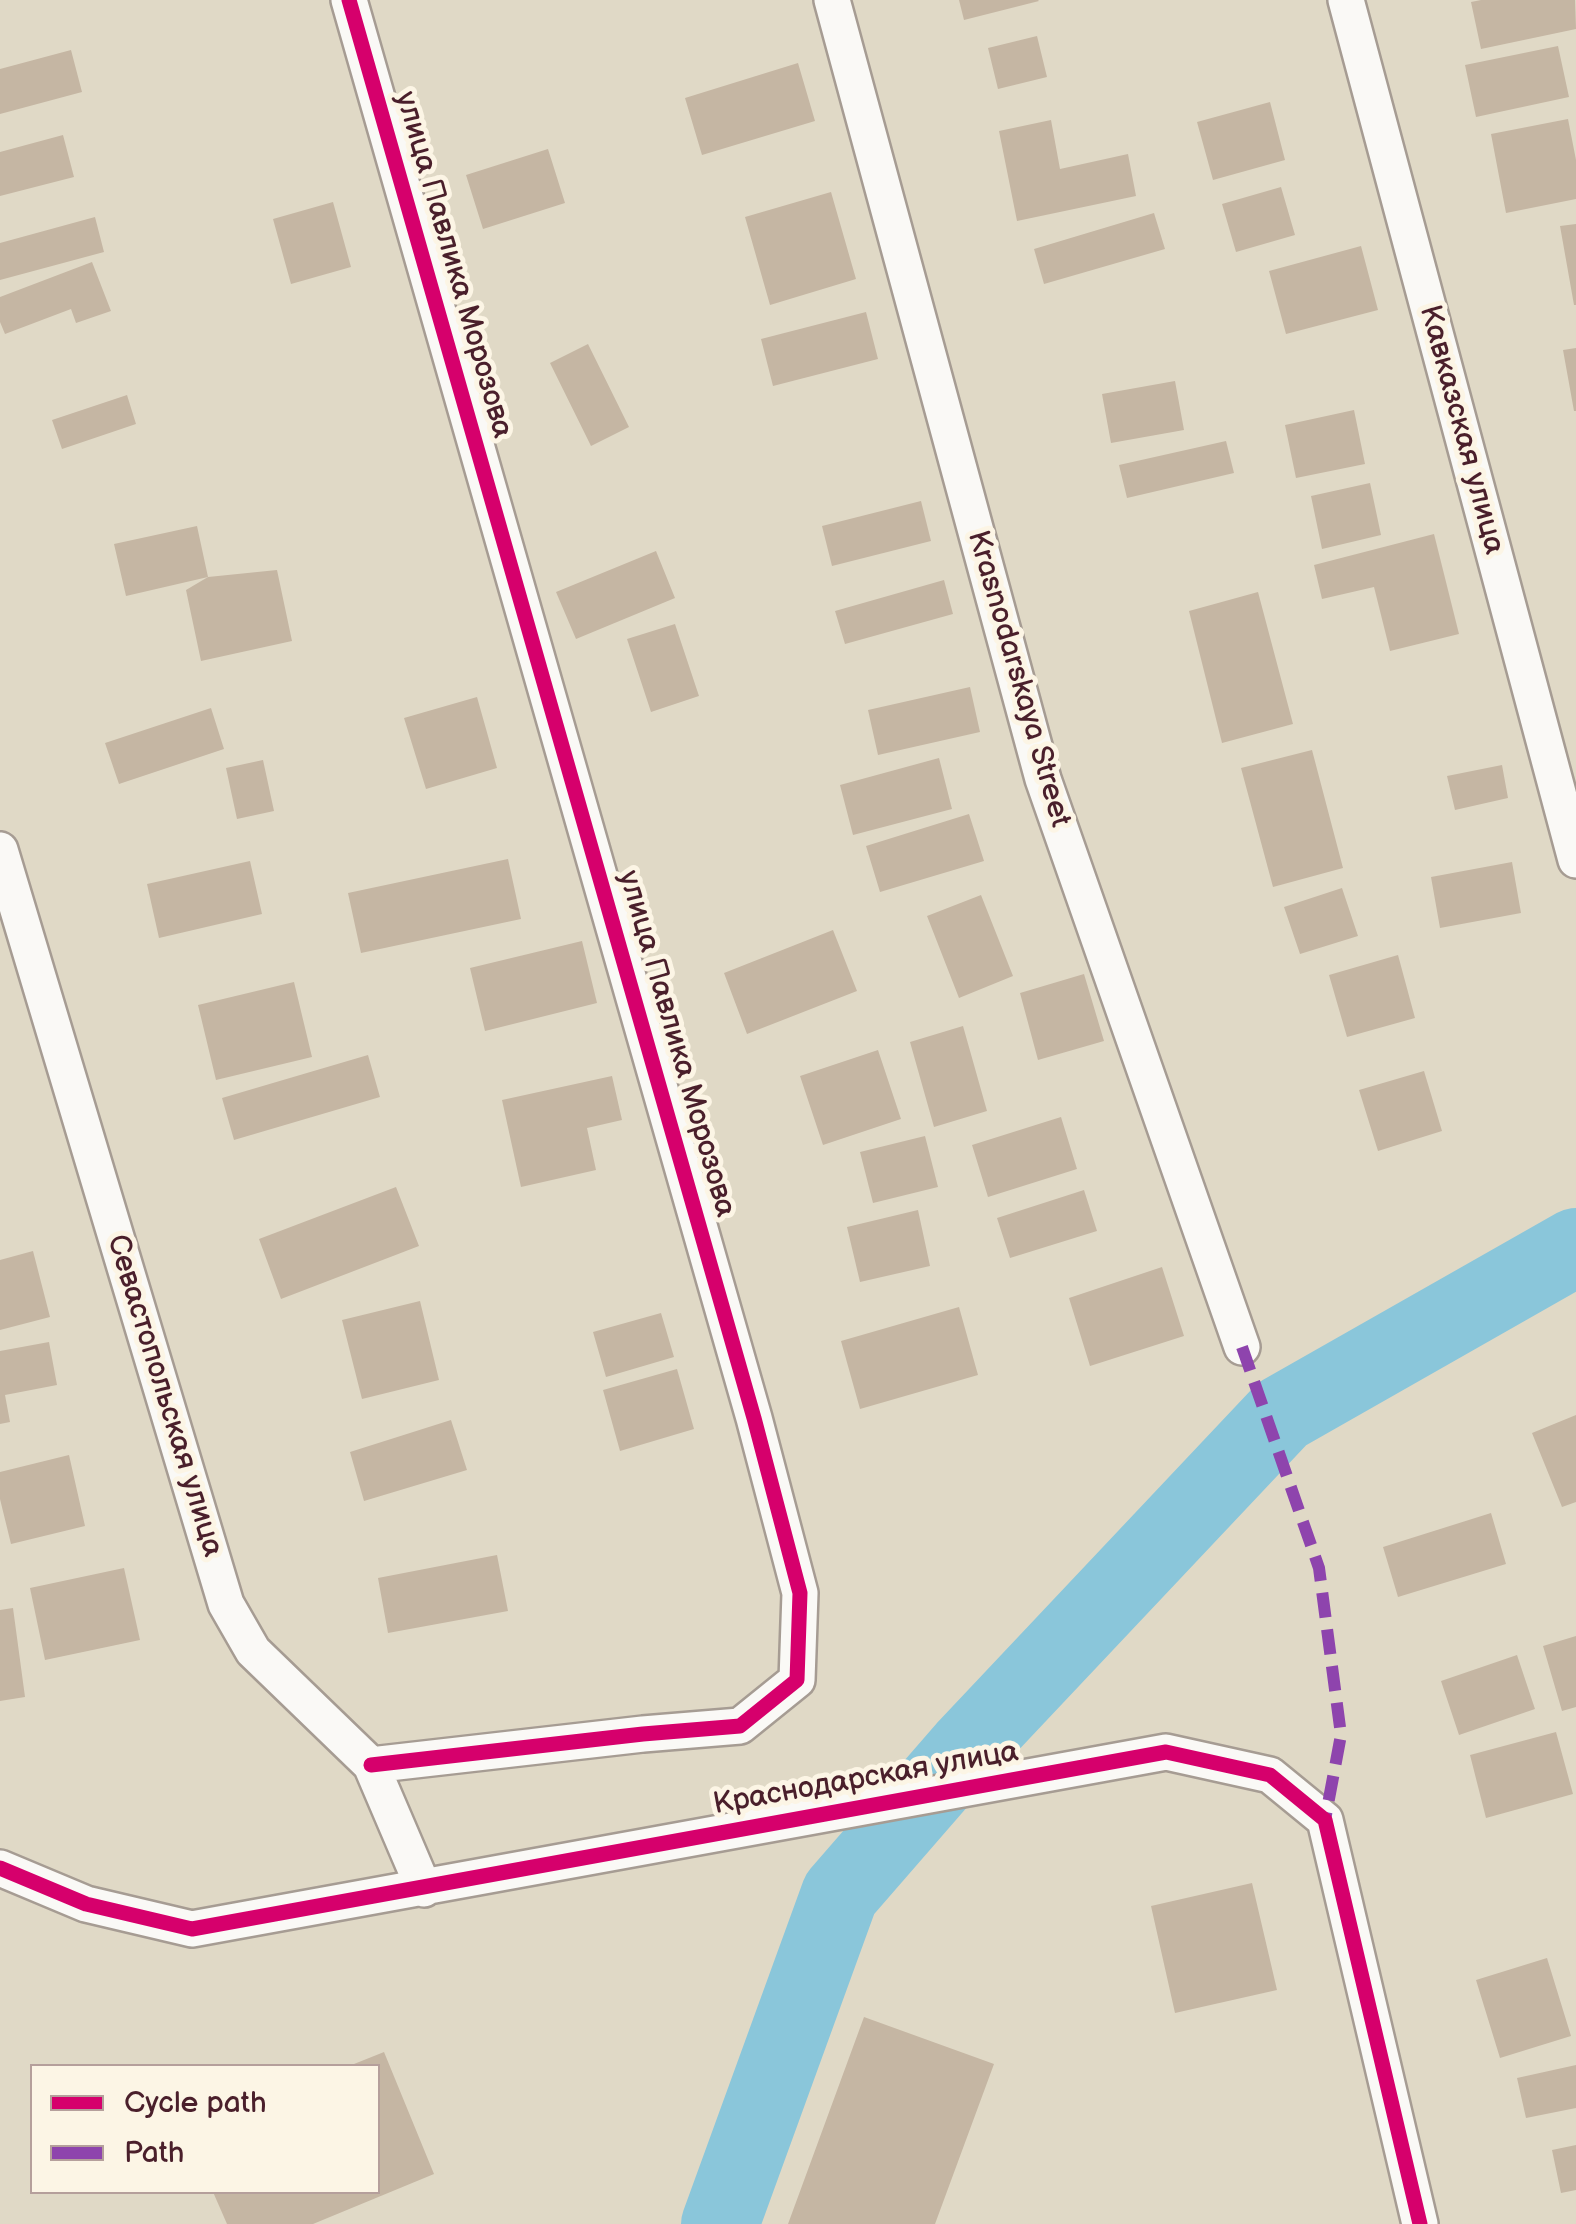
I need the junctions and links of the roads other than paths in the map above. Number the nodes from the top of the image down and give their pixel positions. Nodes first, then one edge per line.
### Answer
1 (349, 0) edge
2 (832, 0) edge
3 (1346, 0) edge
4 (0, 850) edge
5 (1576, 860) edge
6 (1242, 1347) dead end
7 (372, 1765) junction
8 (0, 1868) edge
9 (424, 1889) junction
10 (1420, 2224) edge

1 - 7 street, улица Павлика Морозова
2 - 6 street, Krasnodarskaya Street
3 - 5 street, Кавказская улица
4 - 7 street, Севастопольская улица
7 - 9 street, Севастопольская улица
8 - 9 street, Краснодарская улица
9 - 10 street, Краснодарская улица

